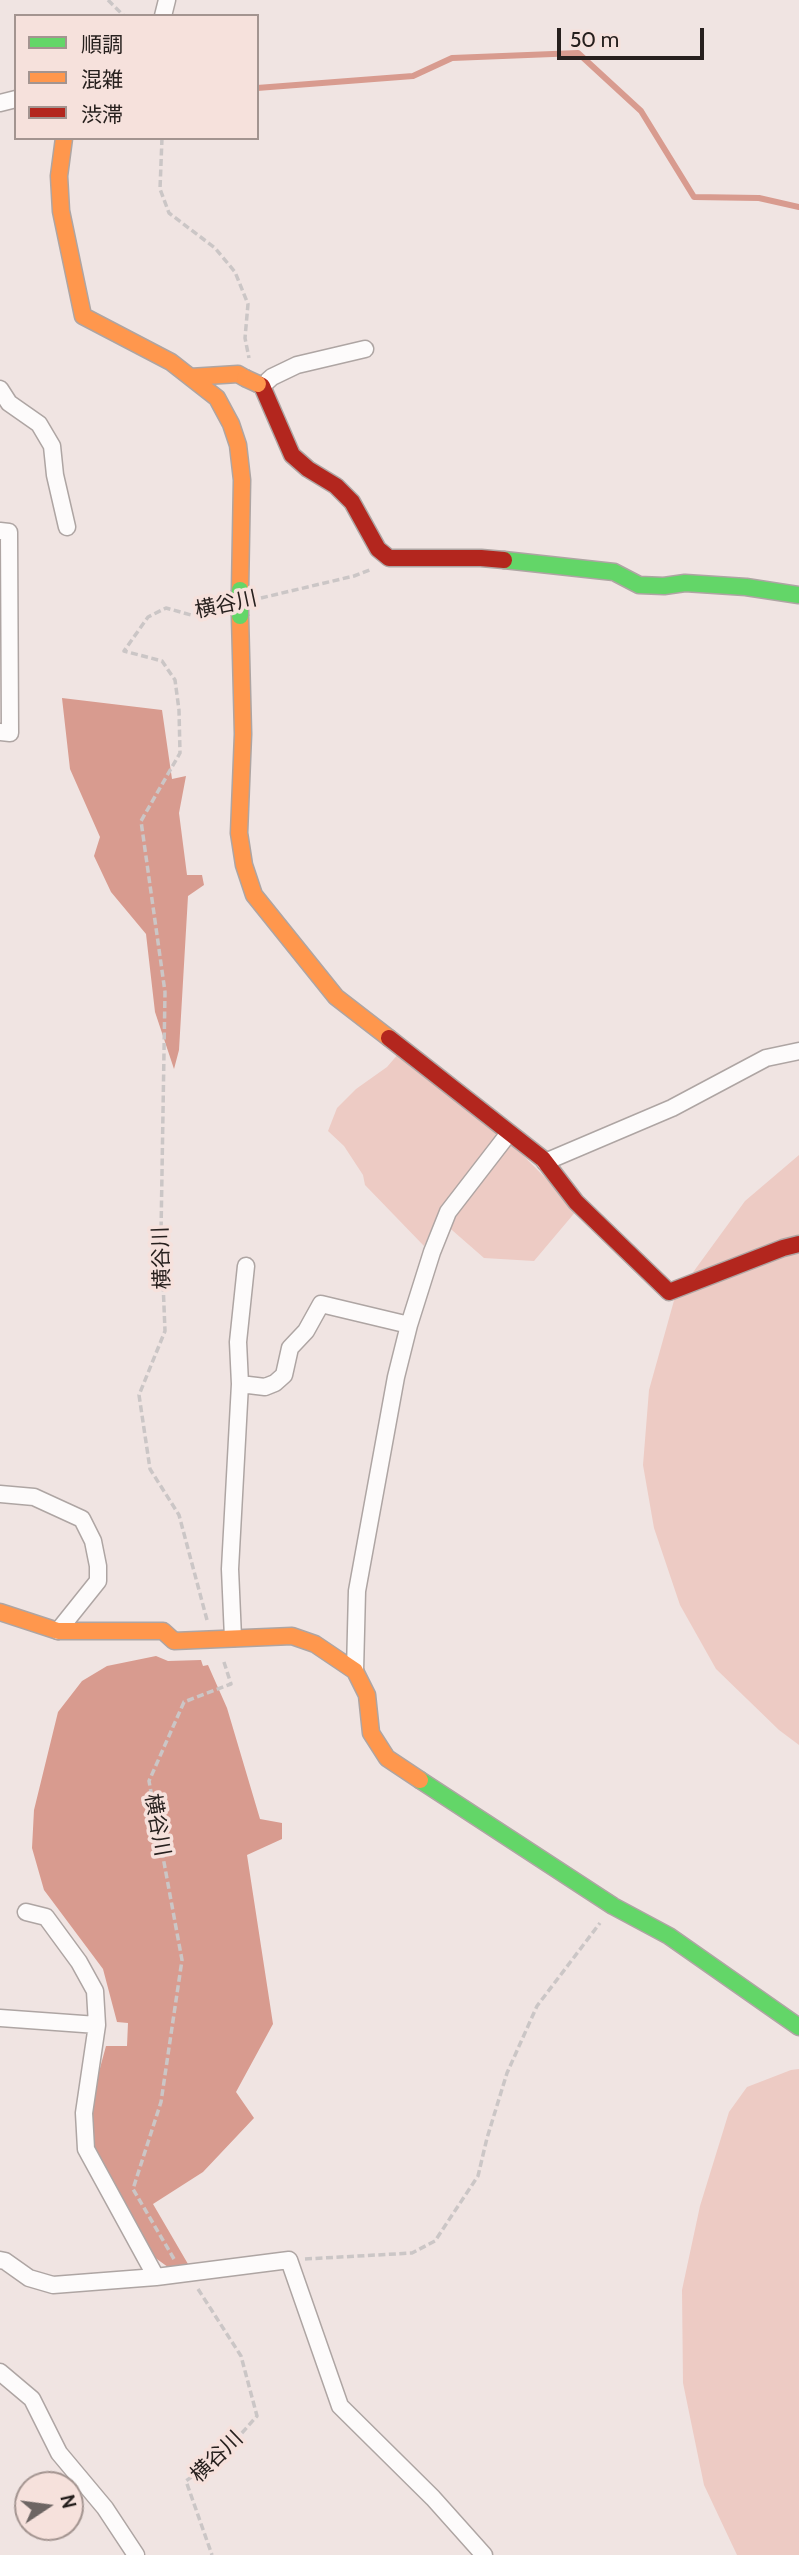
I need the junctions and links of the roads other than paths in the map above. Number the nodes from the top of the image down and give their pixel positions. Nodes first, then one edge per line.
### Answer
1 (64, 140) edge
2 (365, 349) dead end
3 (190, 377) junction
4 (255, 383) junction
5 (0, 389) edge
6 (67, 527) dead end
7 (0, 531) edge
8 (799, 596) edge
9 (0, 732) edge
10 (799, 1051) edge
11 (509, 1132) junction
12 (545, 1161) junction
13 (799, 1244) edge
14 (246, 1266) dead end
15 (409, 1325) junction
16 (240, 1384) junction
17 (0, 1493) edge
18 (0, 1612) edge
19 (58, 1631) junction
20 (233, 1638) junction
21 (355, 1671) junction
22 (26, 1912) dead end
23 (0, 2018) edge
24 (97, 2025) junction
25 (799, 2027) edge
26 (0, 2260) edge
27 (156, 2277) junction
28 (0, 2372) edge
29 (136, 2555) edge
30 (484, 2555) edge

1 - 3 street
2 - 4 street
3 - 4 street
3 - 11 street, bridge
4 - 8 street
5 - 6 street
7 - 9 street
10 - 12 street
11 - 12 street
11 - 15 street
12 - 13 street
14 - 16 street
15 - 16 street
15 - 21 street
16 - 20 street
17 - 19 street
18 - 19 street
19 - 20 street
20 - 21 street
21 - 25 street
22 - 24 street
23 - 24 street
24 - 27 street
26 - 27 street
27 - 30 street
28 - 29 street

